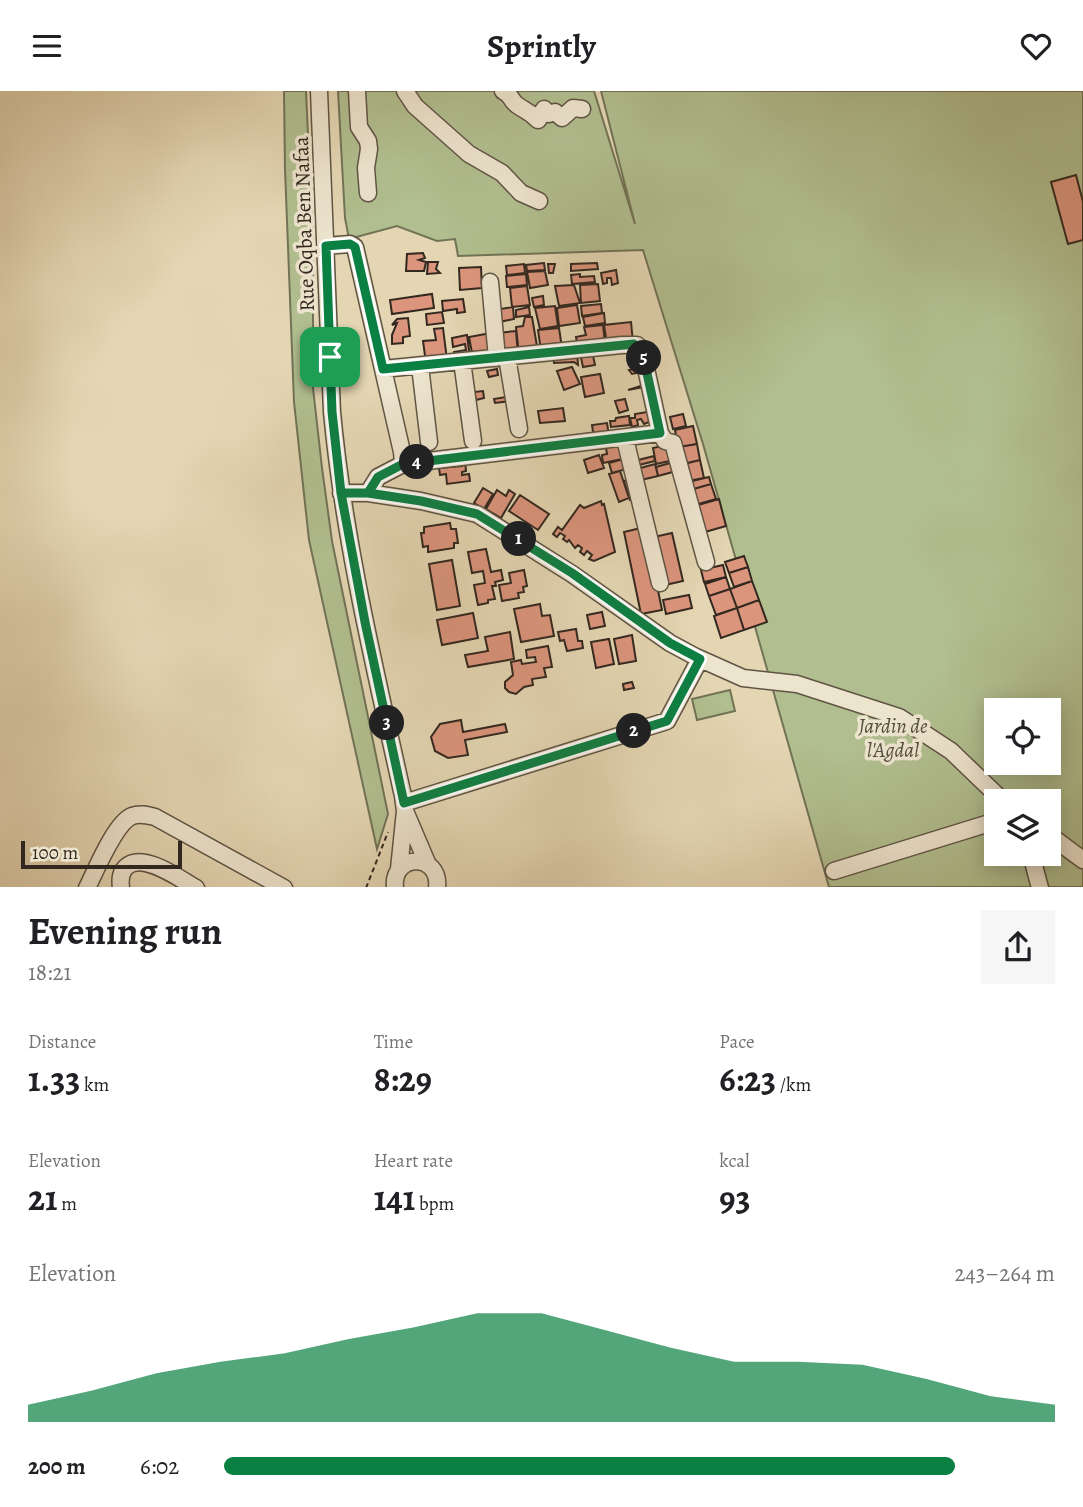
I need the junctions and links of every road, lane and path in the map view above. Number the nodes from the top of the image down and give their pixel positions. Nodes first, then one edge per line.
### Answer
1 (319, 91) edge
2 (357, 91) edge
3 (405, 91) edge
4 (503, 91) edge
5 (582, 109) dead end
6 (368, 193) dead end
7 (538, 201) dead end
8 (326, 246) junction
9 (490, 282) dead end
10 (502, 357) junction
11 (463, 361) junction
12 (420, 366) junction
13 (383, 369) junction
14 (519, 429) dead end
15 (660, 433) junction
16 (625, 439) junction
17 (473, 441) dead end
18 (429, 442) dead end
19 (403, 464) junction
20 (341, 493) junction
21 (368, 493) junction
22 (706, 562) dead end
23 (660, 583) dead end
24 (700, 659) junction
25 (991, 789) edge
26 (404, 807) junction
27 (984, 825) edge
28 (389, 830) dead end
29 (1061, 844) edge
30 (1083, 860) edge
31 (428, 865) junction
32 (1034, 866) edge
33 (399, 869) junction
34 (834, 871) dead end
35 (87, 887) edge
36 (121, 887) edge
37 (196, 887) edge
38 (285, 887) edge
39 (366, 887) edge
40 (394, 887) edge
41 (437, 887) edge
42 (1040, 887) edge

1 - 8 street, Rue Oqba Ben Nafaa
2 - 6 street
3 - 7 street
4 - 5 street
8 - 13 street
8 - 20 street, Rue Oqba Ben Nafaa
9 - 10 street
10 - 11 street
10 - 14 street
10 - 15 street
11 - 12 street
11 - 17 street
12 - 13 street
12 - 18 street
13 - 19 street
15 - 16 street
15 - 22 street
16 - 19 street
16 - 23 street
19 - 21 street
20 - 21 street
20 - 26 street, Rue Oqba Ben Nafaa
21 - 24 street
24 - 25 street
24 - 26 street
26 - 31 street, Rue Oqba Ben Nafaa
26 - 33 street, Rue Oqba Ben Nafaa
27 - 34 street
28 - 39 path
29 - 30 street
31 - 33 street
31 - 41 street, Rue Oqba Ben Nafaa
32 - 42 street
33 - 40 street, Rue Oqba Ben Nafaa
35 - 38 street
36 - 37 street

